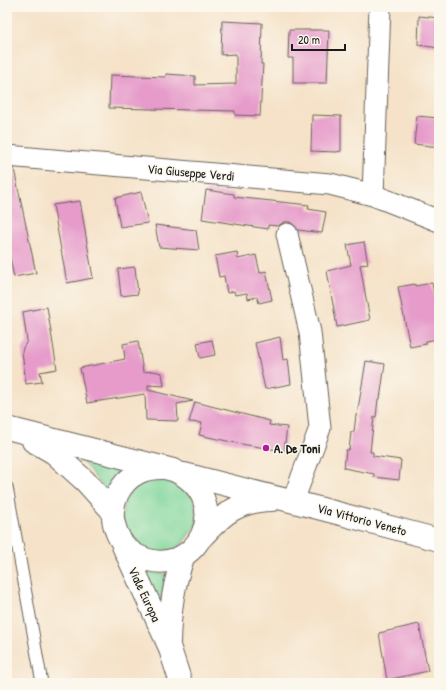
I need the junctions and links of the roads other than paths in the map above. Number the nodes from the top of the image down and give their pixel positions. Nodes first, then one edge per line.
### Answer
1 (380, 7) edge
2 (7, 156) edge
3 (373, 195) junction
4 (439, 221) edge
5 (287, 234) dead end
6 (11, 429) edge
7 (162, 468) junction
8 (184, 474) junction
9 (7, 486) edge
10 (289, 501) junction
11 (113, 512) junction
12 (200, 538) junction
13 (439, 540) edge
14 (122, 543) junction
15 (184, 556) junction
16 (169, 646) junction
17 (42, 683) edge
18 (181, 683) edge

1 - 3 street
2 - 3 street, Via Giuseppe Verdi
3 - 4 street, Via Giuseppe Verdi
5 - 10 street
6 - 7 main road, Via Vittorio Veneto
6 - 11 main road, Via Vittorio Veneto
7 - 8 main road, Via Vittorio Veneto
7 - 11 main road, Via Vittorio Veneto
8 - 10 main road, Via Vittorio Veneto
8 - 12 main road, Via Vittorio Veneto
9 - 17 lane
10 - 12 main road, Via Vittorio Veneto
10 - 13 main road, Via Vittorio Veneto
11 - 14 main road, Via Vittorio Veneto
12 - 15 main road, Via Vittorio Veneto
14 - 15 main road, Via Vittorio Veneto
14 - 16 main road, Viale Europa
15 - 16 main road, Viale Europa
16 - 18 main road, Viale Europa

